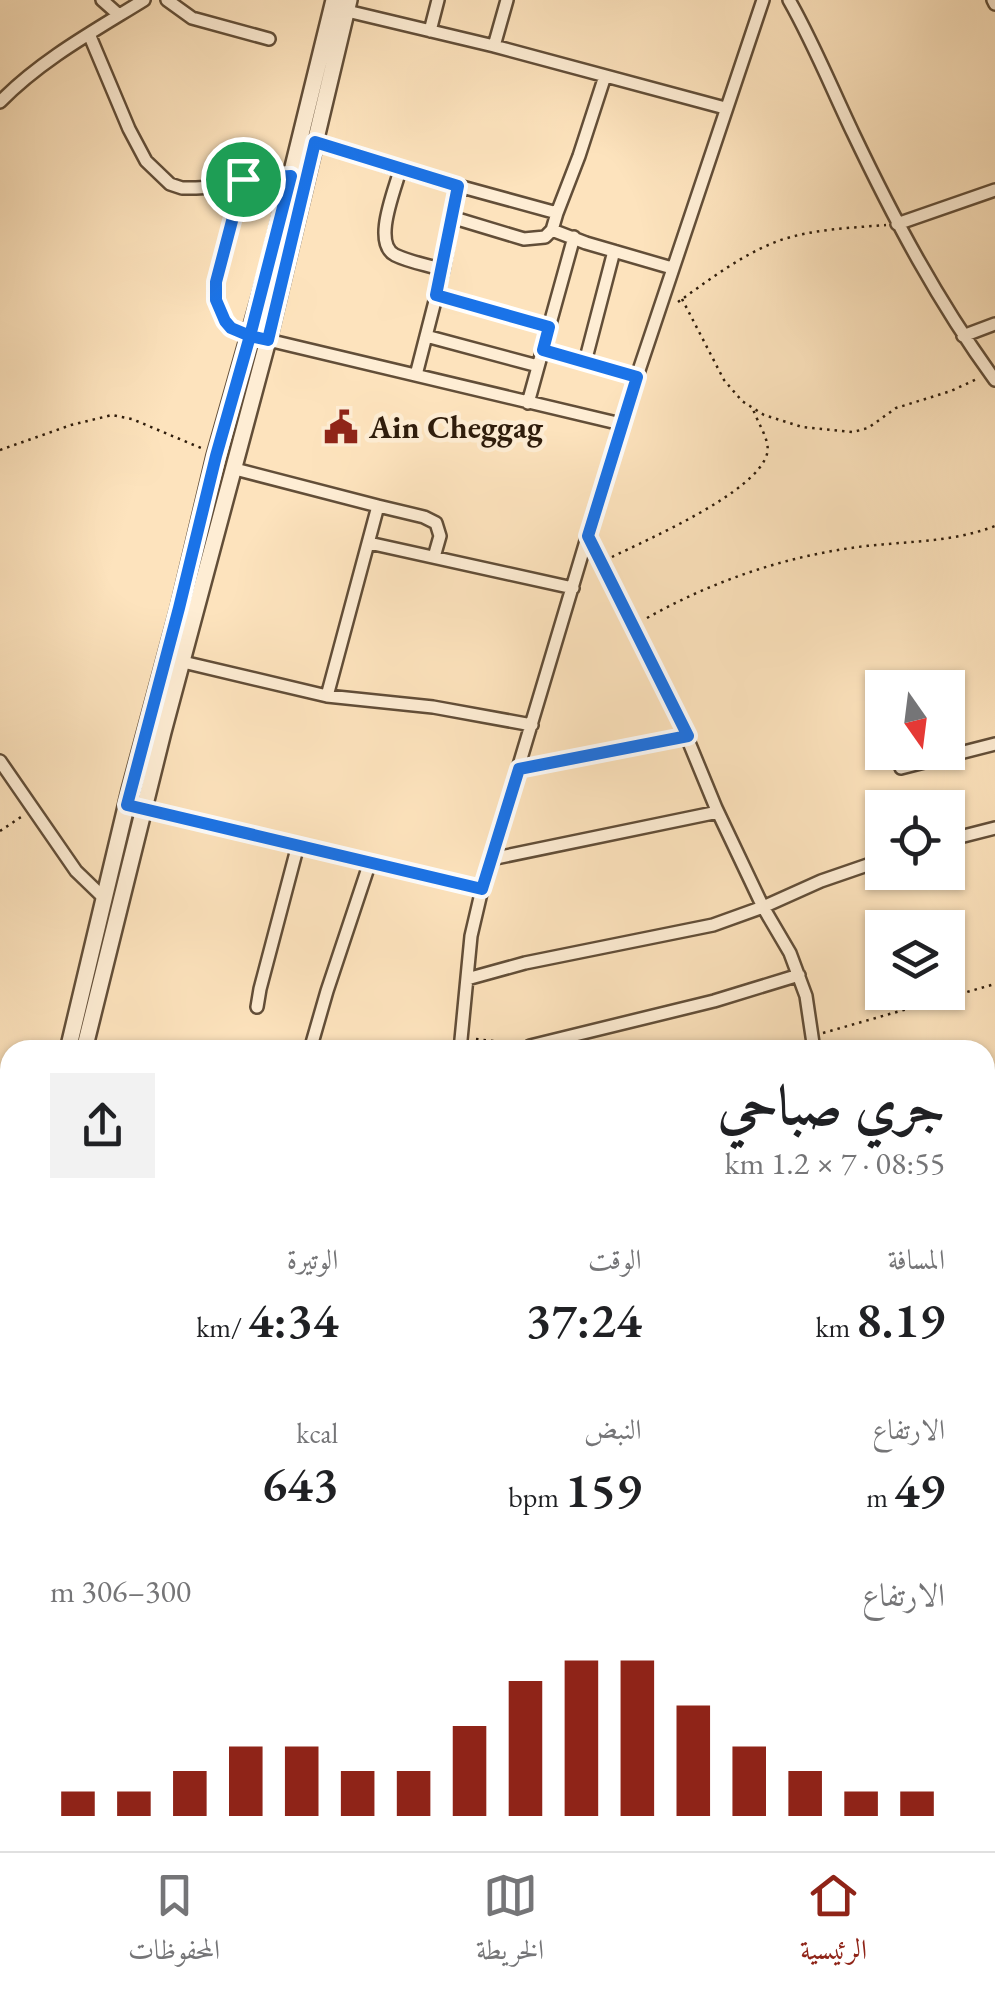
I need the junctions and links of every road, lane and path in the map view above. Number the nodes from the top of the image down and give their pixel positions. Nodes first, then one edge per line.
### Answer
1 (102, 0) edge
2 (144, 0) edge
3 (167, 0) edge
4 (438, 0) edge
5 (507, 0) edge
6 (762, 0) edge
7 (806, 0) edge
8 (791, 3) edge
9 (344, 4) edge
10 (119, 15) junction
11 (430, 30) junction
12 (89, 34) junction
13 (269, 40) dead end
14 (494, 46) junction
15 (604, 76) junction
16 (0, 102) edge
17 (725, 108) junction
18 (315, 142) junction
19 (400, 170) junction
20 (291, 176) junction
21 (243, 179) junction
22 (458, 186) junction
23 (995, 190) edge
24 (557, 213) junction
25 (452, 218) junction
26 (898, 224) junction
27 (552, 230) junction
28 (574, 237) junction
29 (614, 252) junction
30 (672, 268) junction
31 (443, 270) junction
32 (436, 295) junction
33 (682, 298) junction
34 (656, 318) junction
35 (995, 324) edge
36 (549, 327) junction
37 (250, 336) junction
38 (426, 336) junction
39 (963, 336) junction
40 (268, 340) junction
41 (543, 350) junction
42 (585, 362) junction
43 (538, 366) junction
44 (416, 375) junction
45 (637, 377) junction
46 (992, 377) edge
47 (528, 404) junction
48 (752, 408) junction
49 (622, 424) junction
50 (0, 450) edge
51 (216, 456) junction
52 (235, 469) junction
53 (378, 506) junction
54 (995, 526) edge
55 (588, 536) junction
56 (369, 543) junction
57 (434, 557) junction
58 (602, 562) junction
59 (574, 588) junction
60 (632, 626) junction
61 (183, 662) junction
62 (327, 696) junction
63 (532, 725) junction
64 (688, 736) junction
65 (995, 744) edge
66 (965, 752) edge
67 (0, 761) edge
68 (519, 769) junction
69 (135, 808) junction
70 (33, 809) junction
71 (718, 812) junction
72 (995, 828) edge
73 (0, 832) edge
74 (965, 836) edge
75 (298, 845) junction
76 (491, 859) junction
77 (370, 862) junction
78 (865, 866) edge
79 (482, 889) junction
80 (104, 898) junction
81 (763, 907) junction
82 (799, 975) junction
83 (467, 979) junction
84 (995, 984) edge
85 (258, 1007) dead end
86 (812, 1036) junction
87 (70, 1040) edge
88 (86, 1040) edge
89 (313, 1040) edge
90 (460, 1040) edge
91 (555, 1040) edge
92 (813, 1040) edge

1 - 10 street
2 - 10 street
3 - 13 street
4 - 11 street
5 - 14 street
6 - 17 street
7 - 8 street
8 - 26 street
9 - 11 street
9 - 18 street
9 - 20 street
10 - 12 street
11 - 14 street
12 - 16 street
12 - 21 street
14 - 15 street
15 - 17 street
15 - 24 street
17 - 30 street
18 - 19 street
18 - 40 street
19 - 22 street
19 - 31 street
20 - 21 street
20 - 37 street
21 - 37 street
22 - 24 street
22 - 25 street
23 - 26 street
24 - 27 street
25 - 27 street
25 - 31 street
26 - 33 path
26 - 39 street
27 - 28 street
28 - 29 street
28 - 36 street
29 - 30 street
29 - 42 street
30 - 34 street
31 - 32 street
32 - 36 street
32 - 38 street
33 - 34 path
33 - 48 path
34 - 45 street
35 - 39 street
36 - 41 street
37 - 40 street
37 - 51 street
38 - 43 street
38 - 44 street
39 - 46 street
40 - 44 street
40 - 52 street
41 - 42 street
41 - 43 street
42 - 45 street
43 - 47 street
44 - 47 street
45 - 49 street
46 - 48 path
47 - 49 street
48 - 58 path
49 - 55 street
50 - 51 path
51 - 69 street
52 - 53 street
52 - 61 street
53 - 56 street
53 - 57 street
54 - 60 path
55 - 58 street
55 - 59 street
56 - 57 street
56 - 62 street
57 - 59 street
58 - 60 street
59 - 63 street
60 - 64 street
61 - 62 street
61 - 69 street
62 - 63 street
63 - 68 street
64 - 68 street
64 - 71 street
65 - 66 street
67 - 70 street
68 - 76 street
69 - 75 street
69 - 80 street
69 - 88 street
70 - 73 path
70 - 80 street
71 - 76 street
71 - 81 street
72 - 74 street
75 - 77 street
75 - 85 street
76 - 79 street
77 - 79 street
77 - 89 street
78 - 81 street
79 - 83 street
80 - 87 street
81 - 82 street
81 - 83 street
82 - 86 street
82 - 91 street
83 - 90 street
84 - 86 path
86 - 92 street

